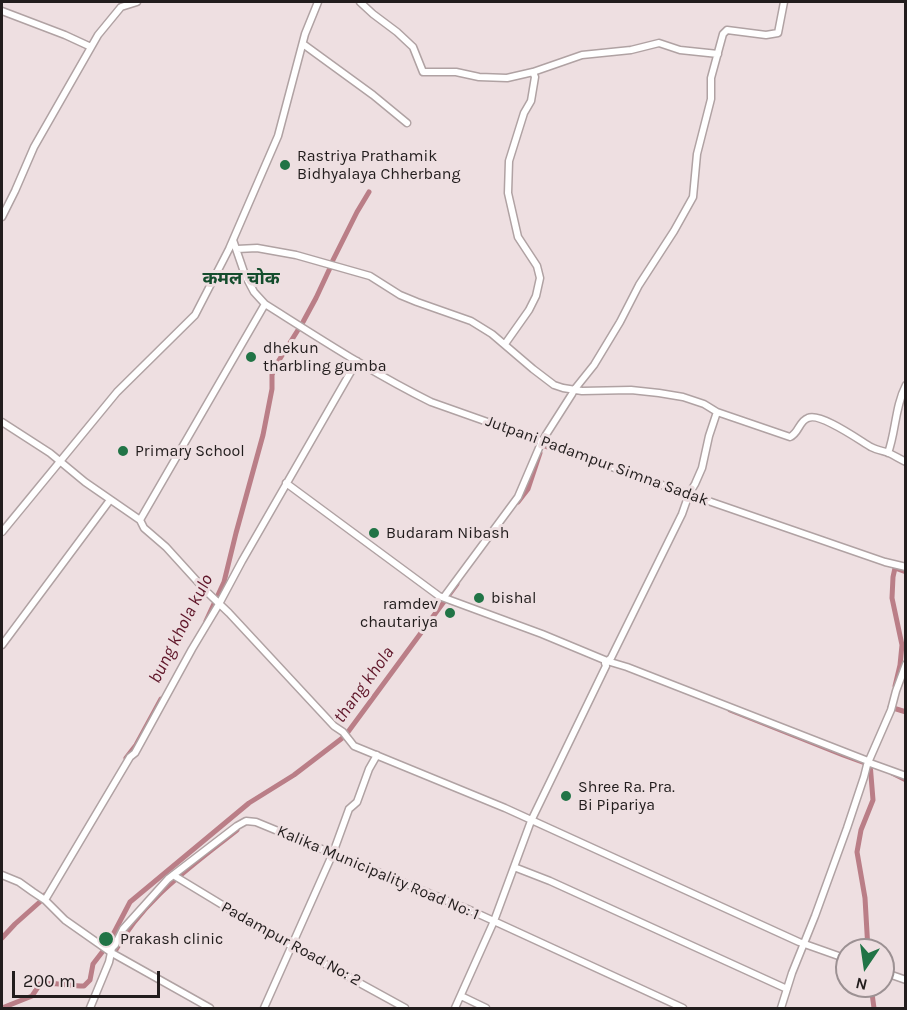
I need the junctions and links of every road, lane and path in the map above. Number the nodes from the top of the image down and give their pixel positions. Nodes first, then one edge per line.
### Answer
1 (137, 2) edge
2 (318, 2) edge
3 (360, 2) edge
4 (784, 2) edge
5 (2, 11) edge
6 (303, 44) junction
7 (91, 48) junction
8 (718, 54) junction
9 (533, 72) junction
10 (407, 123) dead end
11 (2, 217) edge
12 (233, 240) junction
13 (237, 249) junction
14 (265, 304) junction
15 (505, 344) junction
16 (357, 361) junction
17 (906, 385) edge
18 (574, 390) junction
19 (717, 412) junction
20 (2, 422) edge
21 (542, 441) junction
22 (888, 453) junction
23 (60, 460) junction
24 (906, 462) edge
25 (286, 483) junction
26 (688, 497) junction
27 (110, 500) junction
28 (140, 520) junction
29 (2, 532) edge
30 (906, 567) edge
31 (447, 598) junction
32 (217, 602) junction
33 (2, 645) edge
34 (606, 662) junction
35 (906, 664) edge
36 (377, 755) junction
37 (868, 763) junction
38 (906, 776) edge
39 (531, 821) junction
40 (333, 853) junction
41 (514, 867) junction
42 (2, 874) edge
43 (176, 877) junction
44 (45, 900) junction
45 (494, 921) junction
46 (804, 943) junction
47 (293, 945) junction
48 (112, 953) junction
49 (835, 955) edge
50 (787, 989) junction
51 (461, 996) junction
52 (90, 1008) edge
53 (210, 1008) edge
54 (264, 1008) edge
55 (405, 1008) edge
56 (455, 1008) edge
57 (486, 1008) edge
58 (683, 1008) edge
59 (781, 1008) edge

1 - 7 street
2 - 6 street
3 - 9 street
4 - 8 street
5 - 7 street
6 - 10 street
6 - 12 street
7 - 11 street
8 - 9 street
8 - 18 street
9 - 15 street
12 - 13 street
12 - 23 street
13 - 14 street
13 - 15 street
14 - 16 street, Jutpani Padampur Simna Sadak
14 - 28 street
15 - 18 street
16 - 21 street, Jutpani Padampur Simna Sadak
16 - 25 street
17 - 22 street
18 - 19 street
18 - 21 street
19 - 22 street
19 - 26 street
20 - 23 street
21 - 26 street, Jutpani Padampur Simna Sadak
21 - 31 street
22 - 24 street
23 - 27 street
23 - 29 street
25 - 31 street
25 - 32 street
26 - 30 street, Jutpani Padampur Simna Sadak
26 - 34 street
27 - 28 street
27 - 33 street
28 - 32 street
31 - 34 street
32 - 36 street
32 - 44 street
34 - 37 street
34 - 39 street
35 - 37 street
36 - 39 street
36 - 40 street
37 - 38 street
37 - 46 street
39 - 41 street
39 - 46 street
40 - 43 street, Kalika Municipality Road No: 1
40 - 45 street, Kalika Municipality Road No: 1
40 - 47 street
41 - 45 street
41 - 50 street
42 - 44 street
43 - 47 street, Padampur Road No: 2
43 - 48 street, Kalika Municipality Road No: 1
44 - 48 street
45 - 51 street
45 - 58 street, Kalika Municipality Road No: 1
46 - 49 street
46 - 50 street
47 - 54 street
47 - 55 street, Padampur Road No: 2
48 - 52 street, Kalika Municipality Road No: 1
48 - 53 street
50 - 59 street
51 - 56 street
51 - 57 street

